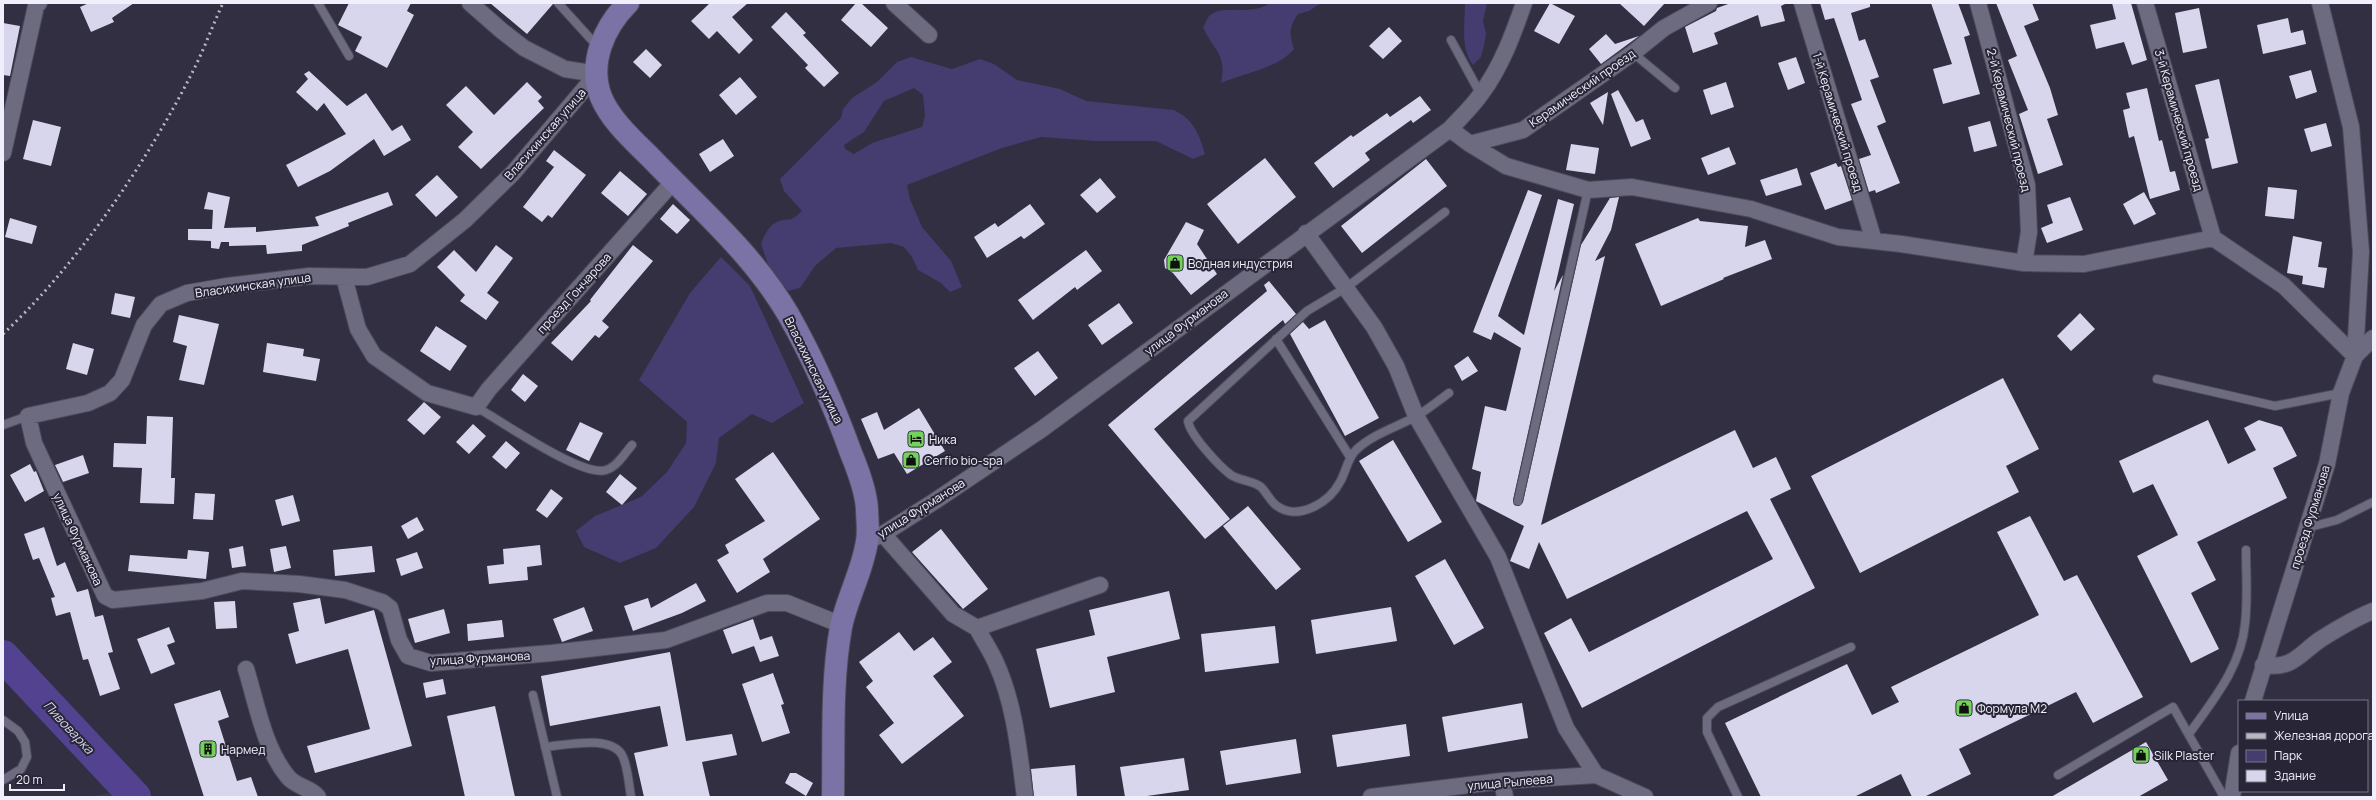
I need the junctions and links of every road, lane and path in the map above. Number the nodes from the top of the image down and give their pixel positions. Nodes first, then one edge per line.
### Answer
1 (39, 3) edge
2 (318, 3) edge
3 (470, 3) edge
4 (558, 3) edge
5 (628, 3) edge
6 (894, 3) edge
7 (1524, 3) edge
8 (1709, 3) edge
9 (1802, 3) edge
10 (1978, 3) edge
11 (2146, 3) edge
12 (2320, 3) edge
13 (929, 35) dead end
14 (1451, 40) dead end
15 (599, 48) junction
16 (1632, 53) junction
17 (349, 56) dead end
18 (597, 74) junction
19 (1675, 88) dead end
20 (1481, 95) junction
21 (1450, 129) junction
22 (1470, 144) junction
23 (3, 153) edge
24 (673, 182) junction
25 (1588, 190) junction
26 (1445, 212) dead end
27 (1306, 233) junction
28 (2213, 238) junction
29 (1874, 241) junction
30 (2024, 263) junction
31 (344, 277) junction
32 (1347, 287) junction
33 (2373, 338) edge
34 (1276, 340) junction
35 (2355, 356) junction
36 (2157, 379) dead end
37 (1449, 393) dead end
38 (2341, 393) junction
39 (476, 407) junction
40 (28, 416) junction
41 (1416, 416) junction
42 (3, 425) edge
43 (632, 445) dead end
44 (1350, 457) junction
45 (1518, 501) dead end
46 (2373, 502) edge
47 (2306, 528) junction
48 (875, 537) junction
49 (2246, 550) dead end
50 (1100, 585) dead end
51 (2373, 611) edge
52 (842, 625) junction
53 (977, 628) junction
54 (1850, 647) dead end
55 (2263, 665) junction
56 (246, 669) dead end
57 (533, 695) dead end
58 (2253, 700) edge
59 (3, 720) edge
60 (2189, 734) junction
61 (545, 747) junction
62 (2238, 759) edge
63 (1596, 775) junction
64 (2058, 775) dead end
65 (3, 780) edge
66 (1502, 781) junction
67 (318, 797) edge
68 (557, 797) edge
69 (631, 797) edge
70 (833, 797) edge
71 (1025, 797) edge
72 (1371, 797) edge
73 (1505, 797) edge
74 (1645, 797) edge
75 (1738, 797) edge
76 (2224, 797) edge
77 (2232, 797) edge

1 - 23 street
2 - 17 lane
3 - 18 street
4 - 15 lane
5 - 15 street, Власихинская улица
6 - 13 street
7 - 20 street, улица Фурманова
8 - 16 street, Керамический проезд
9 - 29 street, 1-й Керамический проезд
10 - 30 street, 2-й Керамический проезд
11 - 28 street, 3-й Керамический проезд
12 - 35 street
14 - 20 lane
15 - 18 street, Власихинская улица
16 - 19 lane
16 - 22 street, Керамический проезд
18 - 24 street, Власихинская улица
18 - 31 street, Власихинская улица
20 - 21 street, улица Фурманова
21 - 22 street
21 - 27 street, улица Фурманова
22 - 25 street
24 - 39 street, проезд Гончарова
24 - 48 street, Власихинская улица
25 - 29 street
25 - 45 lane
26 - 32 lane
27 - 32 street
27 - 48 street, улица Фурманова
28 - 30 street
28 - 35 street
29 - 30 street
31 - 39 street
31 - 40 street, Власихинская улица
32 - 34 lane
32 - 41 street
33 - 35 street, проезд Фурманова
34 - 44 lane
34 - 44 lane
35 - 38 street, проезд Фурманова
36 - 38 lane
37 - 41 lane
38 - 47 street, проезд Фурманова
39 - 43 lane
40 - 42 lane
40 - 52 street, улица Фурманова
41 - 44 lane
41 - 63 street
46 - 47 lane
47 - 55 street, проезд Фурманова
48 - 52 street, улица Фурманова
48 - 53 street
49 - 60 lane
50 - 53 street
51 - 55 street
52 - 70 street, улица Фурманова
53 - 71 street
54 - 75 lane
55 - 58 street, проезд Фурманова
56 - 67 street
57 - 61 lane
59 - 65 lane
60 - 64 lane
60 - 76 lane
61 - 68 lane
61 - 69 lane
62 - 77 street
63 - 66 street, улица Рылеева
63 - 74 street, улица Рылеева
66 - 72 street, улица Рылеева
66 - 73 street

